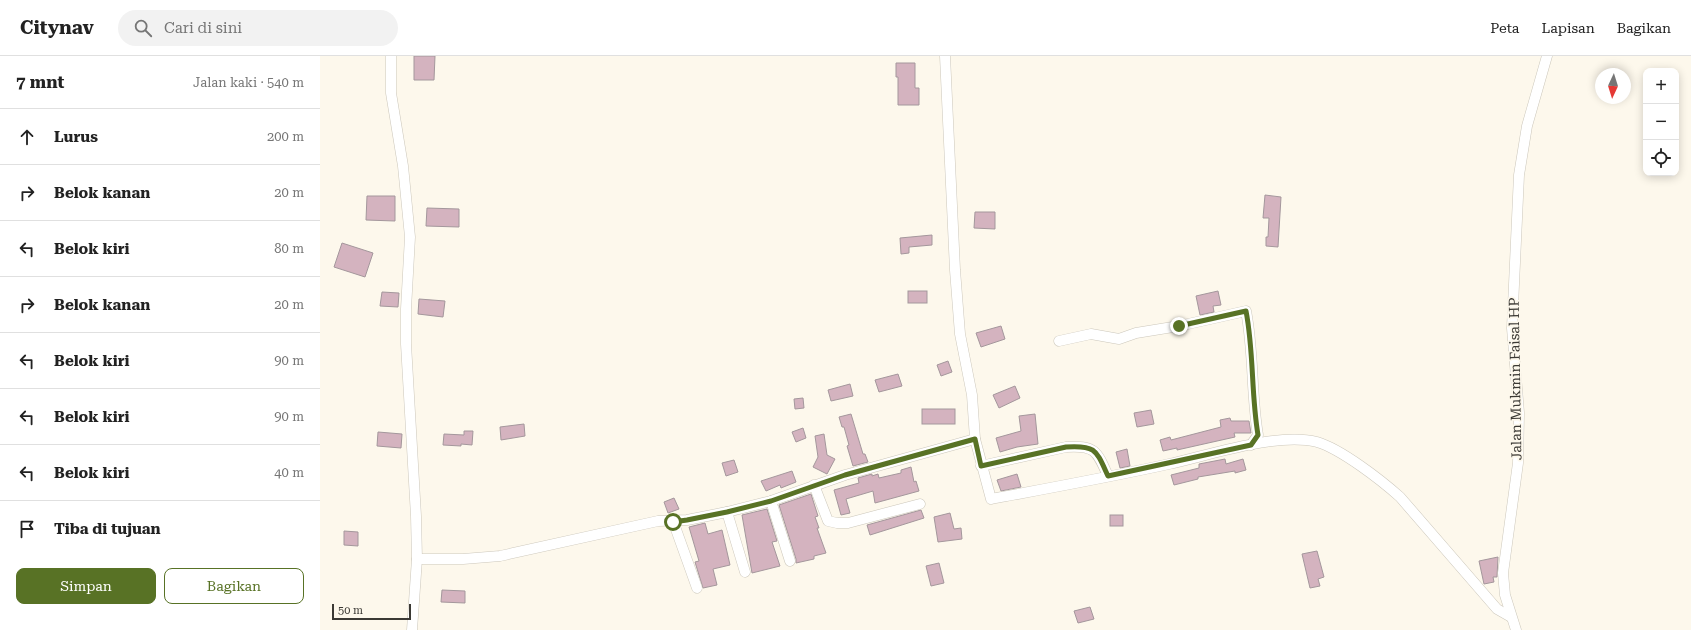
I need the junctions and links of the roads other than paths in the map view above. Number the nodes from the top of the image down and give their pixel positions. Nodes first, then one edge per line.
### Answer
1 (391, 56) edge
2 (946, 56) edge
3 (1547, 56) edge
4 (1059, 341) dead end
5 (975, 439) junction
6 (1251, 445) junction
7 (981, 466) junction
8 (1108, 476) junction
9 (814, 484) junction
10 (771, 501) junction
11 (920, 504) dead end
12 (727, 512) junction
13 (673, 522) junction
14 (417, 559) junction
15 (790, 562) dead end
16 (745, 572) dead end
17 (697, 588) dead end
18 (1511, 617) junction
19 (412, 630) edge
20 (1516, 630) edge

1 - 14 street
2 - 5 street
3 - 18 street, Jalan Mukmin Faisal HP
4 - 6 street
5 - 7 street
5 - 9 street
6 - 8 street
6 - 18 street
7 - 8 street
7 - 8 street
9 - 10 street
9 - 11 street
10 - 12 street
10 - 15 street
12 - 13 street
12 - 16 street
13 - 14 street
13 - 17 street
14 - 19 street
18 - 20 street, Jalan Mukmin Faisal HP

